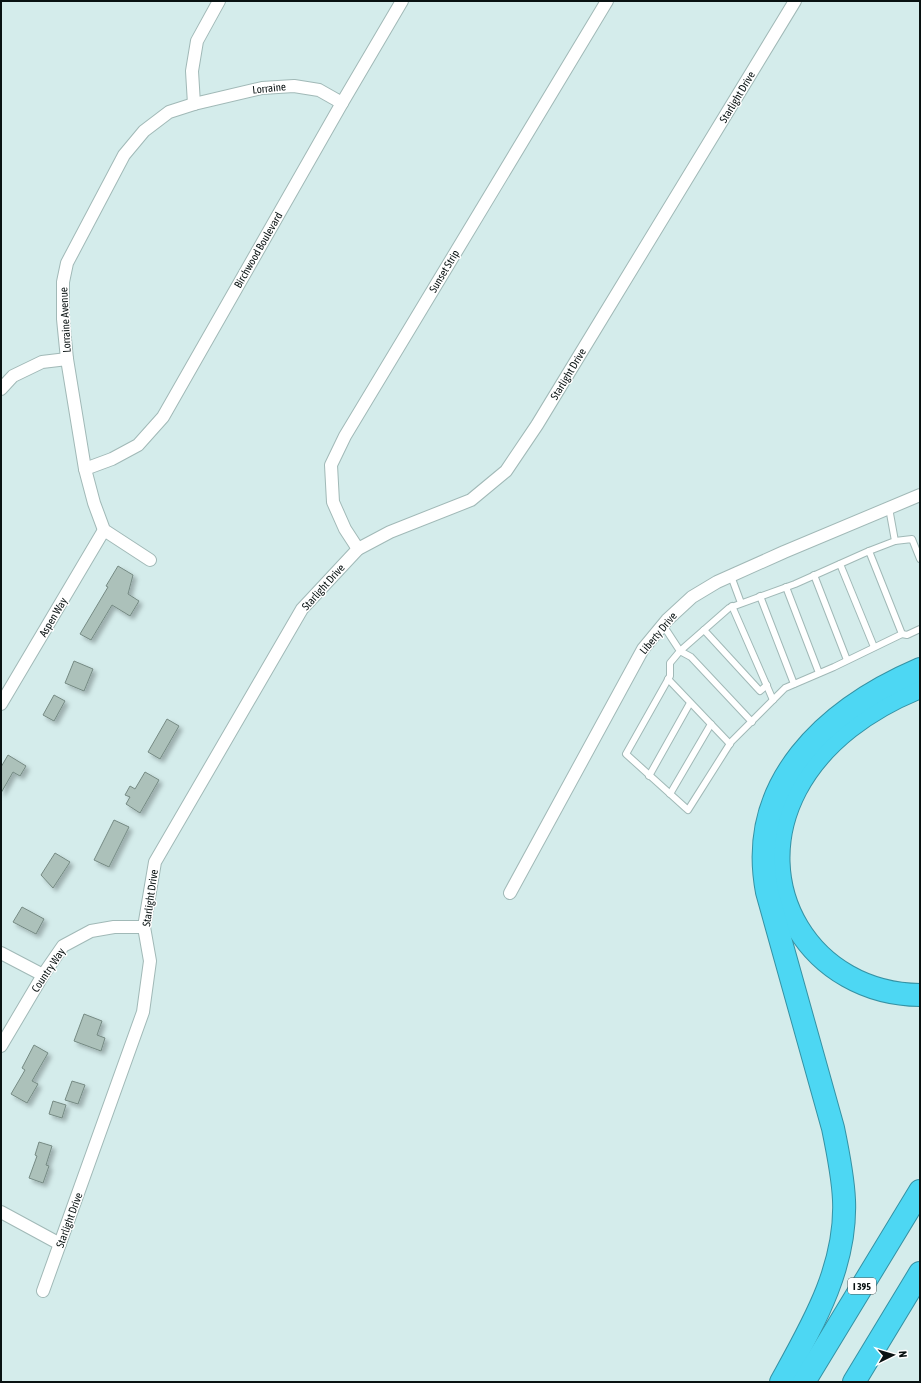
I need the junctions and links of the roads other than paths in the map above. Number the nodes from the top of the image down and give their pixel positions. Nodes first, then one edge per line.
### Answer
1 (219, 1) edge
2 (402, 1) edge
3 (606, 1) edge
4 (795, 1) edge
5 (342, 103) junction
6 (194, 104) junction
7 (67, 359) junction
8 (1, 389) edge
9 (85, 469) junction
10 (920, 495) edge
11 (889, 508) junction
12 (104, 530) junction
13 (895, 541) junction
14 (358, 549) junction
15 (869, 551) junction
16 (920, 559) edge
17 (150, 560) dead end
18 (840, 564) junction
19 (814, 575) junction
20 (731, 576) junction
21 (786, 587) junction
22 (760, 596) junction
23 (741, 603) junction
24 (732, 606) junction
25 (663, 625) junction
26 (704, 630) junction
27 (920, 630) edge
28 (902, 634) junction
29 (874, 647) junction
30 (680, 651) junction
31 (847, 660) junction
32 (920, 669) edge
33 (819, 673) junction
34 (668, 680) junction
35 (794, 684) junction
36 (767, 685) junction
37 (920, 687) edge
38 (773, 700) junction
39 (690, 703) junction
40 (1, 704) edge
41 (752, 722) junction
42 (711, 724) junction
43 (730, 744) junction
44 (649, 776) junction
45 (670, 794) junction
46 (510, 893) dead end
47 (144, 927) junction
48 (1, 953) edge
49 (43, 975) junction
50 (920, 995) edge
51 (1, 1046) edge
52 (920, 1191) edge
53 (1, 1212) edge
54 (60, 1244) junction
55 (920, 1273) edge
56 (920, 1286) edge
57 (43, 1291) dead end
58 (873, 1350) junction
59 (781, 1382) edge
60 (804, 1382) edge
61 (854, 1382) edge

1 - 6 street
2 - 5 street, Birchwood Boulevard
3 - 14 street, Sunset Strip
4 - 14 street, Starlight Drive
5 - 6 street, Lorraine
5 - 9 street, Birchwood Boulevard
6 - 7 street, Lorraine Avenue
7 - 8 street
7 - 9 street, Lorraine Avenue
9 - 12 street, Lorraine Avenue
10 - 11 street, Liberty Drive
11 - 13 lane
11 - 20 street, Liberty Drive
12 - 17 street
12 - 40 street, Aspen Way
13 - 15 lane
13 - 16 lane
14 - 47 street, Starlight Drive
15 - 18 lane
15 - 28 lane
18 - 19 lane
18 - 29 lane
19 - 21 lane
19 - 31 lane
20 - 23 lane
20 - 25 street, Liberty Drive
21 - 22 lane
21 - 33 lane
22 - 23 lane
22 - 35 lane
23 - 24 lane
24 - 26 lane
24 - 36 lane
25 - 30 lane
25 - 46 street, Liberty Drive
26 - 30 lane
26 - 36 lane
27 - 28 lane
28 - 29 lane
29 - 31 lane
30 - 34 lane
30 - 41 lane
31 - 33 lane
32 - 59 highway
33 - 35 lane
34 - 39 lane
34 - 44 lane
35 - 38 lane
36 - 38 lane
37 - 50 highway
38 - 41 lane
39 - 42 lane
39 - 44 lane
41 - 43 lane
42 - 43 lane
42 - 45 lane
43 - 45 lane
44 - 45 lane
47 - 49 street, Country Way
47 - 54 street, Starlight Drive
48 - 49 street
49 - 51 street, Country Way
52 - 60 highway, I 395
53 - 54 street
54 - 57 street, Starlight Drive
55 - 58 highway
56 - 58 highway
58 - 61 highway

